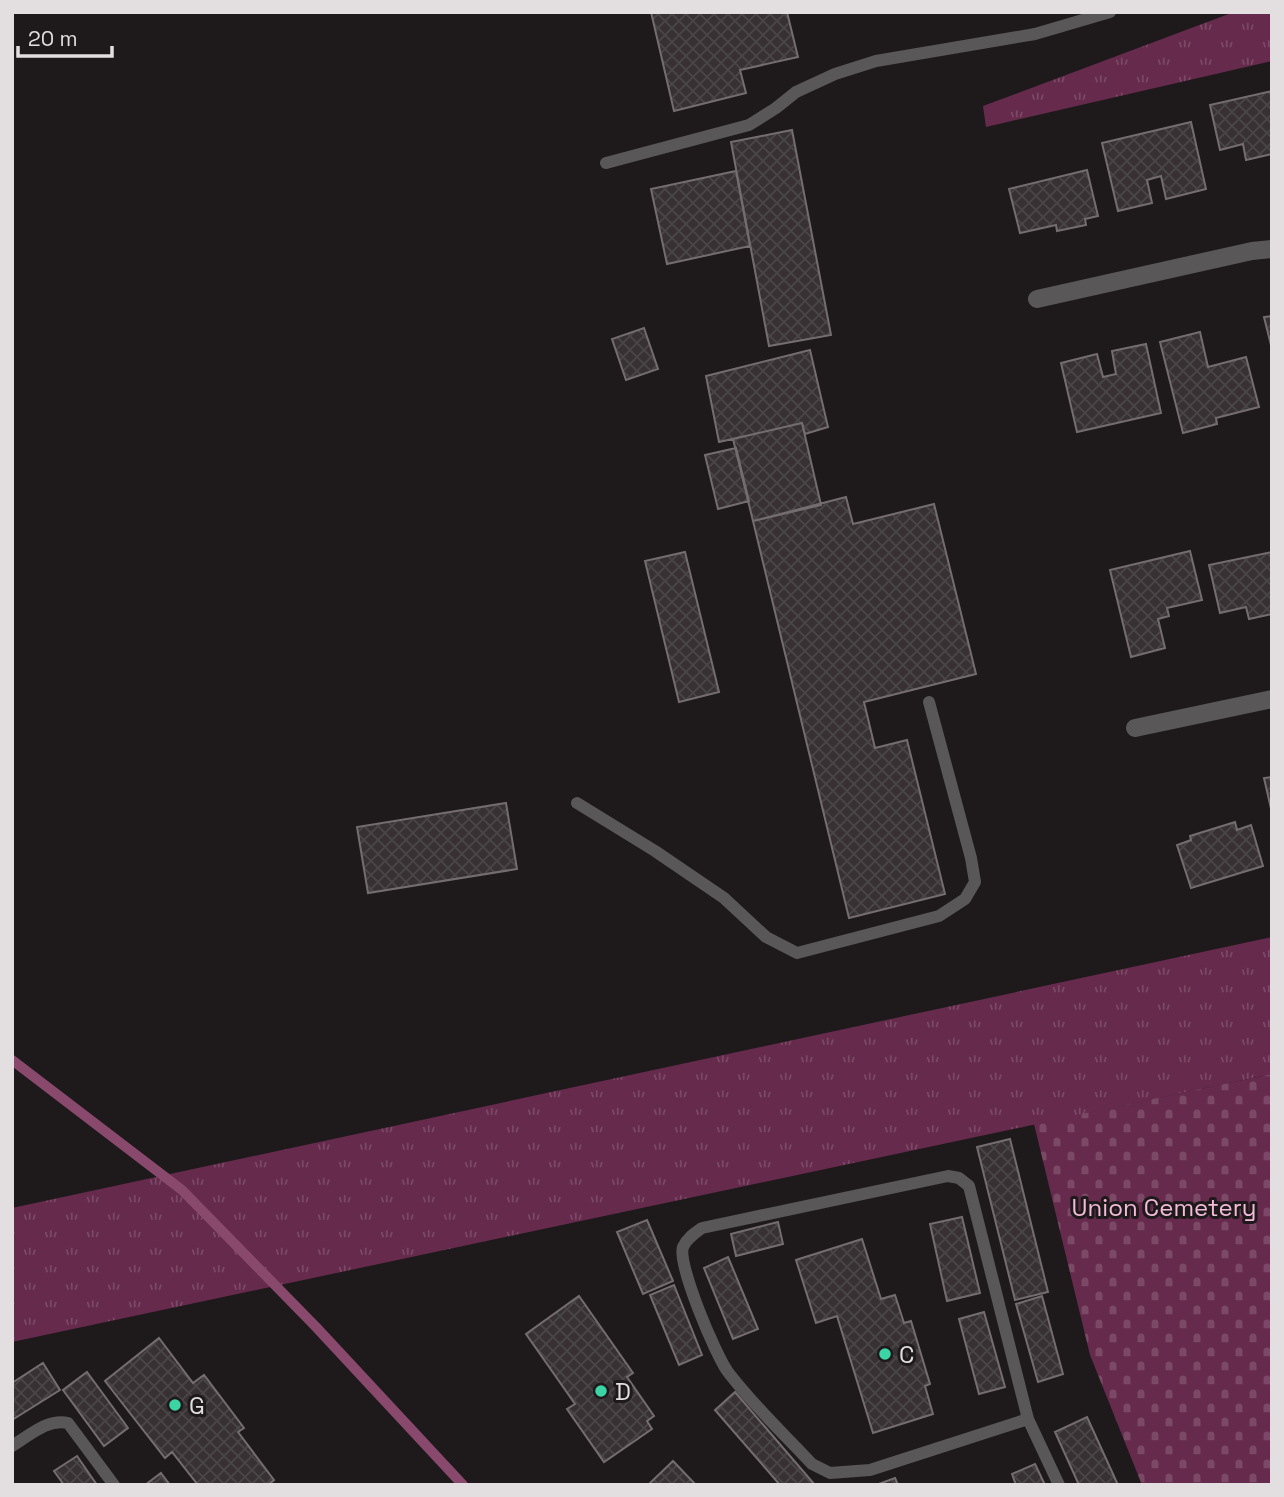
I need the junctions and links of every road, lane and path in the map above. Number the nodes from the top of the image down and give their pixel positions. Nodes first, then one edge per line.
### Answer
1 (1110, 12) edge
2 (607, 163) dead end
3 (1272, 249) edge
4 (1037, 299) dead end
5 (1272, 699) edge
6 (929, 702) dead end
7 (1135, 728) dead end
8 (577, 803) dead end
9 (1028, 1419) junction
10 (12, 1446) edge
11 (114, 1485) edge
12 (1059, 1485) edge

1 - 2 lane
3 - 4 street
5 - 7 street
6 - 8 lane
9 - 9 lane
9 - 12 lane
10 - 11 lane

